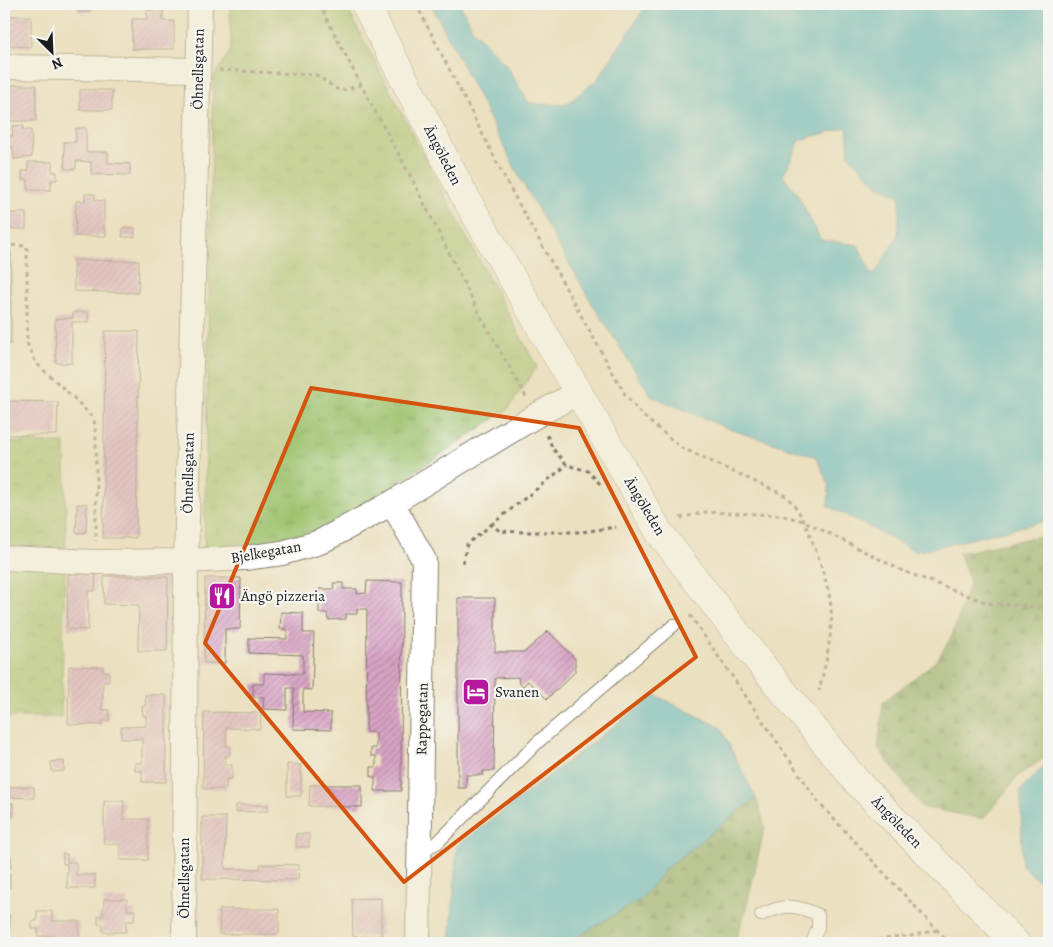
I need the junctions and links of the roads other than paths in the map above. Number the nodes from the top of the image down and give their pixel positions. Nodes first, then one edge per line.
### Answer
1 (200, 4) edge
2 (365, 4) edge
3 (4, 66) edge
4 (198, 70) junction
5 (577, 393) junction
6 (392, 503) junction
7 (4, 558) edge
8 (186, 561) junction
9 (674, 625) dead end
10 (420, 850) junction
11 (761, 915) dead end
12 (184, 943) edge
13 (418, 943) edge
14 (812, 943) edge
15 (1016, 943) edge

1 - 4 street, Öhnellsgatan
2 - 5 main road, Ängöleden
3 - 4 street
4 - 8 street, Öhnellsgatan
5 - 6 street, Bjelkegatan
5 - 15 main road, Ängöleden
6 - 8 street, Bjelkegatan
6 - 10 street, Rappegatan
7 - 8 street, Bjelkegatan
8 - 12 street, Öhnellsgatan
9 - 10 lane
10 - 13 street, Rappegatan
11 - 14 lane

